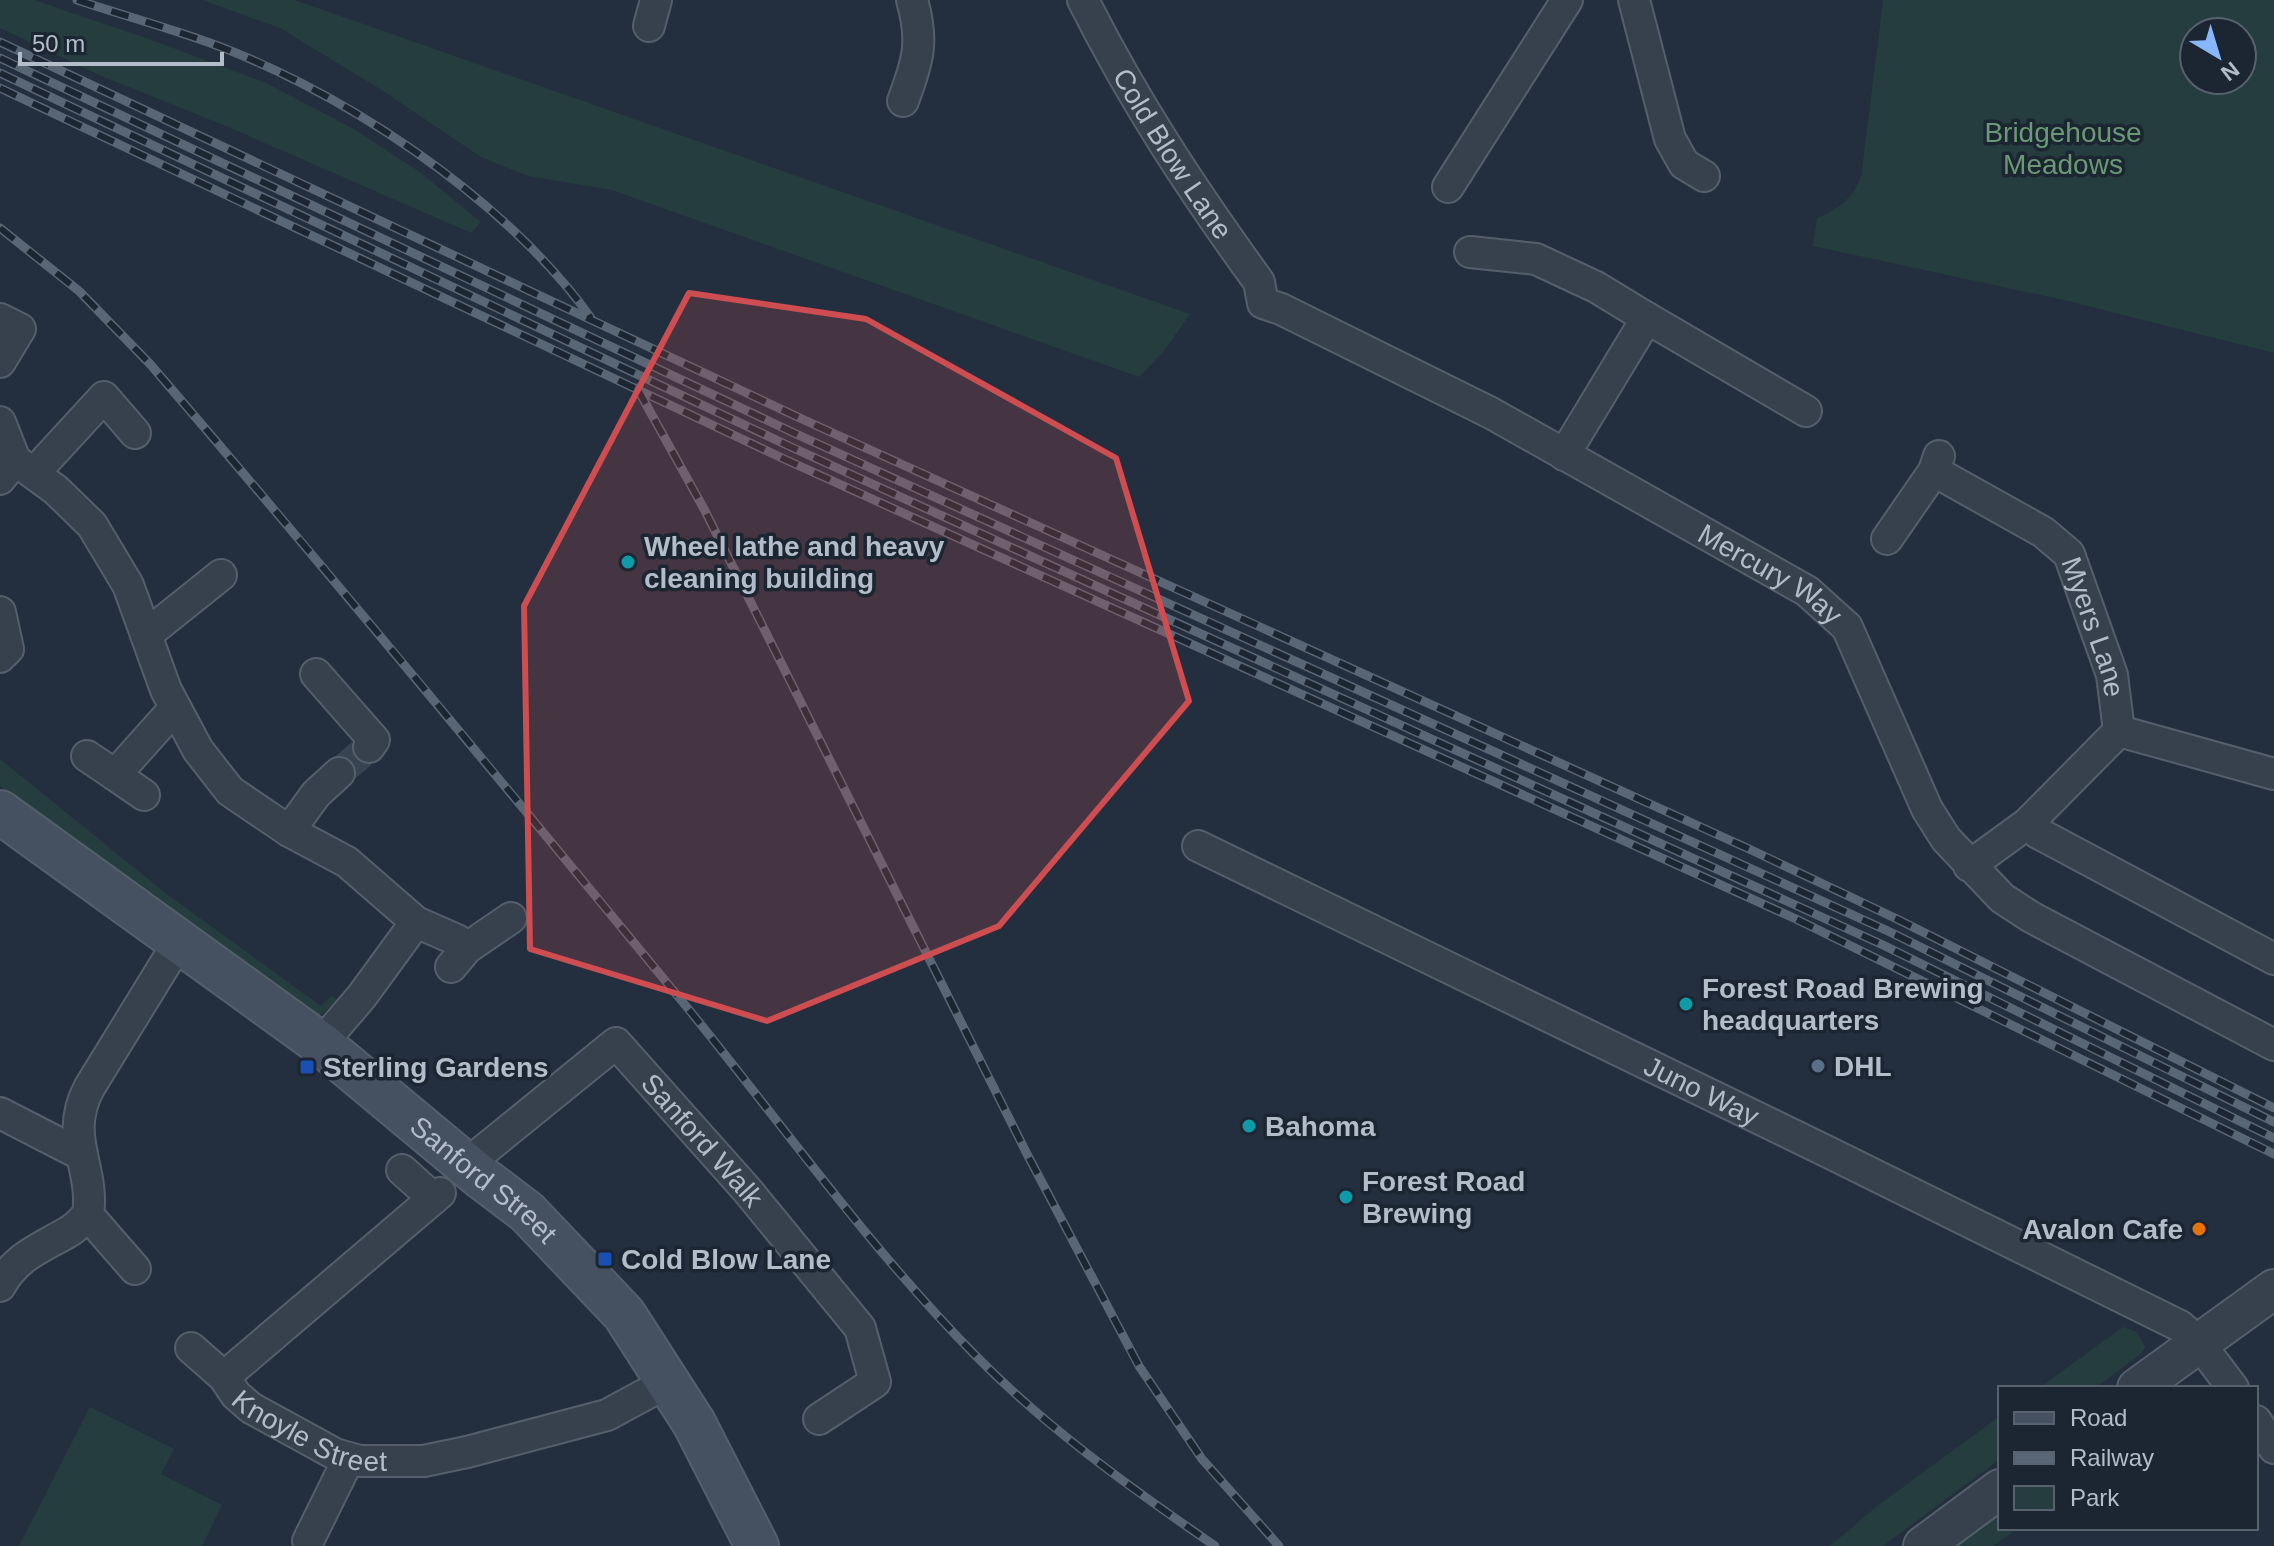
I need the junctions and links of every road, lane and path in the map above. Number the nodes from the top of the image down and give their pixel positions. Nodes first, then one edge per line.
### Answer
1 (912, 0) edge
2 (1083, 0) edge
3 (1567, 0) edge
4 (1634, 0) edge
5 (903, 101) dead end
6 (1704, 176) dead end
7 (1448, 187) dead end
8 (1470, 252) dead end
9 (1263, 303) joint
10 (1647, 318) junction
11 (0, 319) edge
12 (0, 362) edge
13 (1806, 411) dead end
14 (0, 422) edge
15 (135, 433) dead end
16 (1564, 455) junction
17 (12, 465) edge
18 (1887, 539) dead end
19 (221, 575) dead end
20 (0, 612) edge
21 (146, 635) junction
22 (0, 657) edge
23 (316, 674) dead end
24 (175, 708) junction
25 (2119, 731) junction
26 (369, 747) dead end
27 (87, 756) dead end
28 (339, 773) tunnel mouth
29 (2274, 774) edge
30 (115, 775) junction
31 (144, 795) dead end
32 (0, 812) edge
33 (2028, 823) junction
34 (289, 831) junction
35 (1198, 846) dead end
36 (1969, 866) junction
37 (511, 918) dead end
38 (416, 922) junction
39 (180, 940) junction
40 (2274, 959) edge
41 (321, 1044) junction
42 (2274, 1045) edge
43 (0, 1113) edge
44 (82, 1155) junction
45 (402, 1170) dead end
46 (447, 1185) junction
47 (88, 1215) junction
48 (135, 1269) dead end
49 (0, 1286) edge
50 (2274, 1289) edge
51 (2199, 1343) junction
52 (191, 1348) dead end
53 (224, 1377) junction
54 (668, 1382) junction
55 (2140, 1386) edge
56 (2231, 1386) edge
57 (819, 1419) dead end
58 (2258, 1424) edge
59 (2274, 1448) edge
60 (348, 1460) junction
61 (1998, 1490) edge
62 (309, 1544) edge
63 (757, 1546) edge
64 (1923, 1546) edge

1 - 5 street
2 - 9 street, Cold Blow Lane
3 - 7 street
4 - 6 street
8 - 10 street
9 - 16 street, Mercury Way
10 - 13 street
10 - 16 street
11 - 12 street
14 - 17 street
15 - 17 street
16 - 36 street, Mercury Way
17 - 21 street
18 - 25 street, Myers Lane
19 - 21 street
20 - 22 street
21 - 24 street
23 - 26 street
24 - 30 street
24 - 34 street
25 - 29 street, Myers Lane
25 - 33 street, Myers Lane
27 - 30 street
28 - 34 street
30 - 31 street
32 - 39 main road, Sanford Street
33 - 36 street, Myers Lane
33 - 40 street
34 - 38 street
35 - 51 street, Juno Way
36 - 42 street, Mercury Way
37 - 38 street
38 - 41 street
39 - 41 main road, Sanford Street
39 - 44 street
41 - 46 main road, Sanford Street
43 - 44 street
44 - 47 street
45 - 46 street
46 - 53 street, Knoyle Street
46 - 54 main road, Sanford Street
46 - 57 street, Sanford Walk
47 - 48 street
47 - 49 street
50 - 51 street
51 - 55 street
51 - 56 street, Juno Way
52 - 53 street
53 - 60 street, Knoyle Street
54 - 60 street, Knoyle Street
54 - 63 main road, Sanford Street
58 - 59 street
60 - 62 street
61 - 64 street

